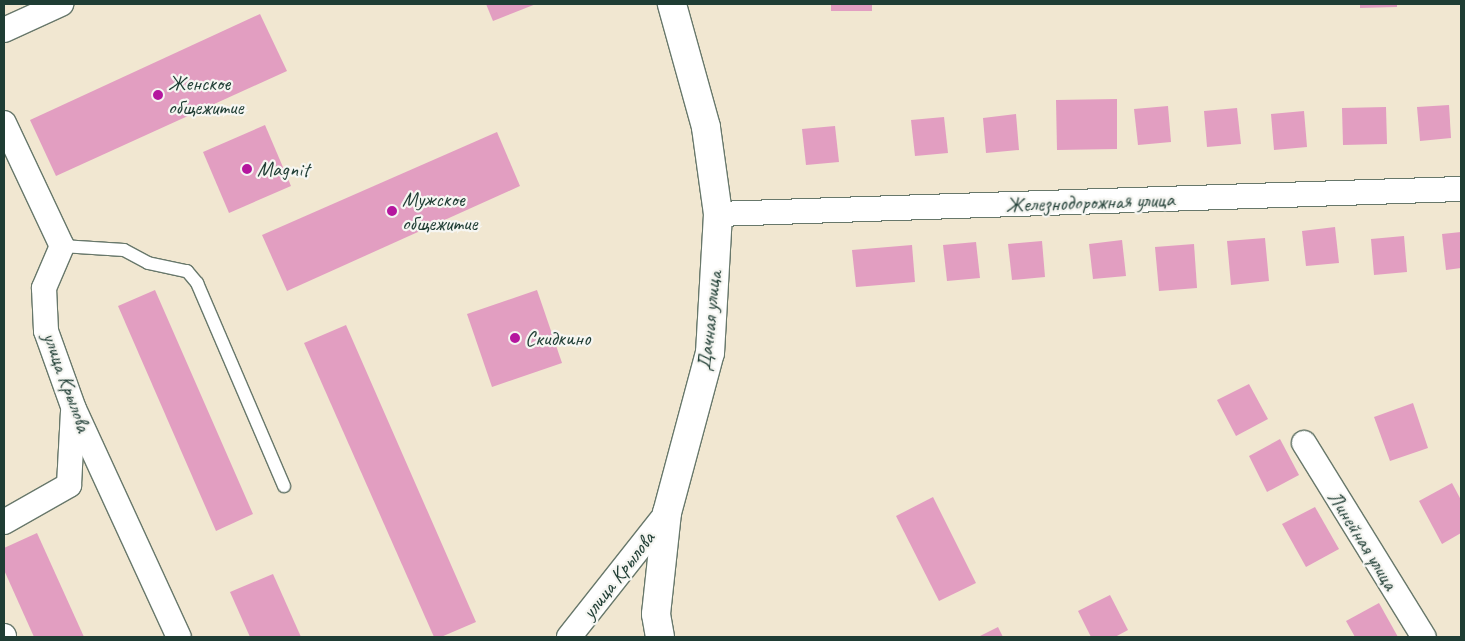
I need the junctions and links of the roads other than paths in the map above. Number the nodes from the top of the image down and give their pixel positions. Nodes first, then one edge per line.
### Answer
1 (61, 4) edge
2 (672, 4) edge
3 (4, 30) edge
4 (4, 123) edge
5 (1461, 189) edge
6 (718, 214) junction
7 (62, 246) junction
8 (74, 409) junction
9 (1304, 442) dead end
10 (284, 486) dead end
11 (668, 513) junction
12 (4, 522) edge
13 (180, 637) edge
14 (569, 637) edge
15 (660, 637) edge
16 (1424, 637) edge

1 - 3 street
2 - 6 street, Дачная улица
4 - 7 street
5 - 6 street, Железнодорожная улица
6 - 11 street, Дачная улица
7 - 8 street, улица Крылова
7 - 10 lane
8 - 12 street
8 - 13 street, улица Крылова
9 - 16 street, Линейная улица
11 - 14 street, улица Крылова
11 - 15 street, Дачная улица

